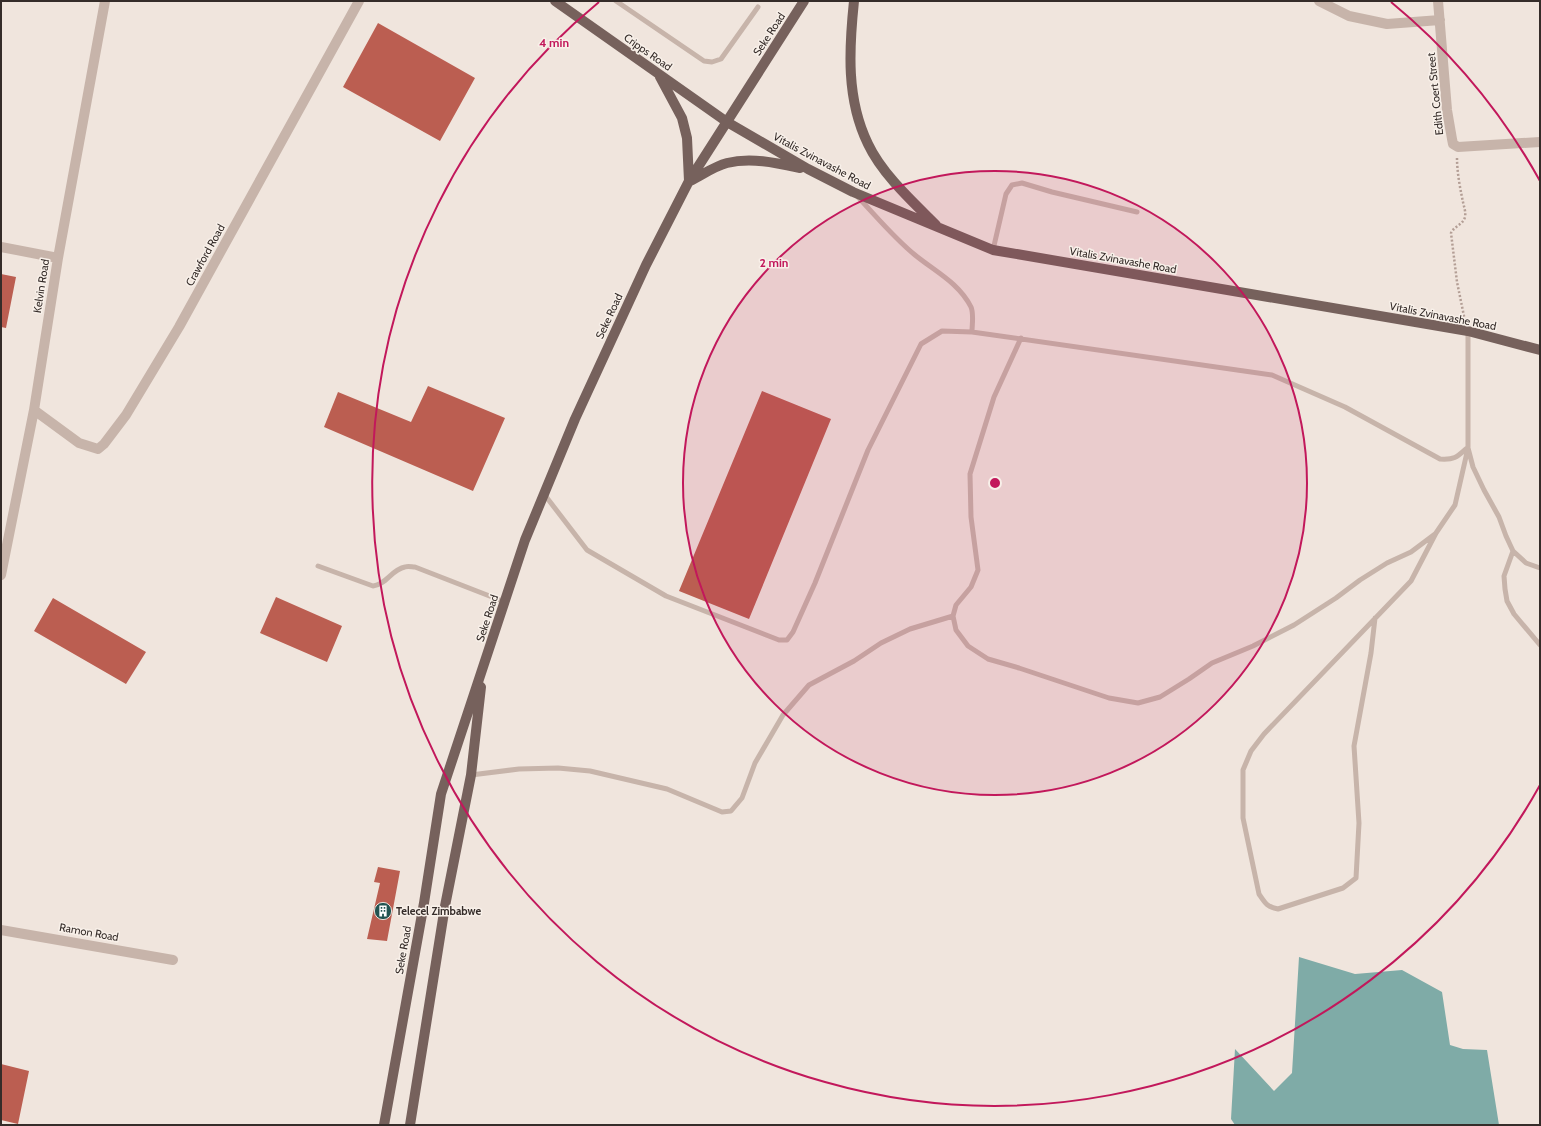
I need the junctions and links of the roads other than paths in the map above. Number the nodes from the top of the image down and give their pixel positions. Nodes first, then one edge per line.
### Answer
1 (105, 1) edge
2 (360, 1) edge
3 (555, 1) edge
4 (616, 1) edge
5 (804, 1) edge
6 (854, 1) edge
7 (1319, 1) edge
8 (1438, 1) edge
9 (758, 7) dead end
10 (1440, 20) junction
11 (658, 74) junction
12 (727, 122) junction
13 (1540, 142) edge
14 (808, 169) junction
15 (690, 181) junction
16 (853, 192) junction
17 (1137, 212) dead end
18 (940, 230) junction
19 (1, 247) edge
20 (993, 250) junction
21 (58, 258) junction
22 (1468, 331) junction
23 (972, 332) junction
24 (1021, 338) junction
25 (1540, 350) edge
26 (34, 410) junction
27 (1468, 447) junction
28 (544, 494) junction
29 (1436, 533) junction
30 (1513, 551) junction
31 (318, 566) dead end
32 (1540, 568) edge
33 (1, 575) edge
34 (504, 602) junction
35 (953, 616) junction
36 (1375, 618) junction
37 (1539, 644) edge
38 (1540, 650) edge
39 (484, 665) junction
40 (471, 775) junction
41 (1, 930) edge
42 (173, 960) dead end
43 (384, 1125) edge
44 (410, 1125) edge

1 - 21 street, Kelvin Road
2 - 26 street, Crawford Road
3 - 11 main road, Cripps Road
4 - 9 lane
5 - 12 main road, Seke Road
6 - 18 main road
7 - 10 street
8 - 10 street, Edith Coert Street
10 - 13 street, Edith Coert Street
11 - 12 main road, Cripps Road
11 - 15 main road
12 - 14 main road, Vitalis Zvinavashe Road
12 - 15 main road, Seke Road
14 - 15 main road
14 - 16 main road, Vitalis Zvinavashe Road
15 - 28 main road, Seke Road
16 - 18 main road, Vitalis Zvinavashe Road
16 - 23 lane
17 - 20 lane
18 - 20 main road, Vitalis Zvinavashe Road
19 - 21 street
20 - 22 main road, Vitalis Zvinavashe Road
21 - 26 street, Kelvin Road
22 - 25 main road, Vitalis Zvinavashe Road
22 - 27 lane
23 - 24 lane
23 - 28 lane
24 - 27 lane
24 - 35 lane
26 - 33 street, Kelvin Road
27 - 29 lane
27 - 30 lane
28 - 34 main road, Seke Road
29 - 35 lane
29 - 36 lane
30 - 32 lane
30 - 37 lane
31 - 34 lane
34 - 39 main road, Seke Road
35 - 40 lane
36 - 36 lane
37 - 38 lane
39 - 40 main road, Seke Road
39 - 43 main road, Seke Road
40 - 44 main road, Seke Road
41 - 42 street, Ramon Road

